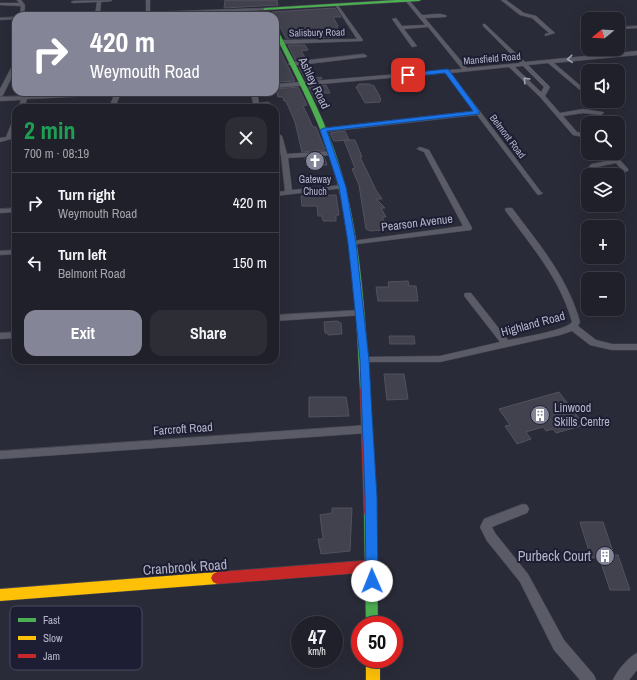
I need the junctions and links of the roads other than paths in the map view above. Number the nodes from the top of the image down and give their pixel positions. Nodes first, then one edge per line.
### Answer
1 (18, 0) edge
2 (148, 0) edge
3 (261, 0) edge
4 (407, 0) edge
5 (419, 0) edge
6 (503, 0) edge
7 (99, 1) junction
8 (110, 1) edge
9 (73, 2) dead end
10 (0, 4) edge
11 (337, 5) junction
12 (22, 6) junction
13 (22, 12) edge
14 (98, 12) edge
15 (148, 12) edge
16 (267, 12) edge
17 (276, 12) edge
18 (420, 16) junction
19 (445, 16) dead end
20 (12, 18) edge
21 (0, 19) edge
22 (394, 19) dead end
23 (485, 25) dead end
24 (428, 26) junction
25 (637, 27) edge
26 (401, 28) junction
27 (625, 28) edge
28 (547, 35) dead end
29 (280, 42) joint
30 (414, 46) dead end
31 (637, 53) edge
32 (364, 56) dead end
33 (550, 61) junction
34 (291, 64) junction
35 (524, 64) junction
36 (510, 65) junction
37 (465, 69) junction
38 (447, 71) junction
39 (12, 72) edge
40 (301, 84) junction
41 (279, 86) edge
42 (580, 88) dead end
43 (0, 95) edge
44 (36, 96) edge
45 (542, 96) junction
46 (25, 98) junction
47 (0, 99) edge
48 (23, 104) edge
49 (477, 113) junction
50 (601, 113) dead end
51 (560, 115) junction
52 (12, 130) edge
53 (324, 130) junction
54 (581, 135) edge
55 (279, 136) dead end
56 (0, 140) edge
57 (426, 149) dead end
58 (332, 153) junction
59 (284, 156) junction
60 (618, 161) joint
61 (592, 166) dead end
62 (624, 168) edge
63 (342, 187) junction
64 (289, 193) junction
65 (538, 193) dead end
66 (279, 194) edge
67 (12, 210) edge
68 (509, 210) dead end
69 (0, 211) edge
70 (352, 243) junction
71 (12, 252) edge
72 (0, 253) edge
73 (468, 295) dead end
74 (360, 313) junction
75 (279, 318) edge
76 (572, 327) junction
77 (12, 335) edge
78 (0, 336) edge
79 (506, 344) junction
80 (637, 347) edge
81 (364, 360) junction
82 (368, 429) junction
83 (0, 455) edge
84 (523, 509) dead end
85 (372, 566) junction
86 (0, 596) edge
87 (372, 616) edge
88 (637, 660) edge
89 (373, 668) edge
90 (373, 680) edge
91 (589, 680) edge
92 (620, 680) edge

1 - 12 street
2 - 15 street
3 - 16 main road
4 - 5 main road
4 - 11 main road
4 - 18 street
6 - 28 street
7 - 8 street
7 - 9 street
7 - 14 street
10 - 12 street
11 - 17 main road
11 - 29 street, Salisbury Road
12 - 13 street
18 - 19 street
18 - 24 street
20 - 21 street
22 - 26 street
23 - 35 street
24 - 26 street
24 - 37 street
25 - 27 street
26 - 30 street
29 - 34 main road, Ashley Road
31 -> 33 street, Mansfield Road
32 - 34 street
33 - 35 street, Mansfield Road
33 - 42 street
34 - 40 main road, Ashley Road
35 - 36 street, Mansfield Road
35 - 45 street
36 - 37 street, Mansfield Road
45 -> 36 street
37 - 38 street, Mansfield Road
38 - 40 street, Mansfield Road
38 - 49 street, Belmont Road
39 - 43 street
40 - 41 street, Mansfield Road
40 - 53 main road, Ashley Road
44 - 46 street
45 - 51 street
46 - 47 street
46 - 48 street
49 - 53 street
49 - 65 street, Belmont Road
50 - 51 street
51 - 54 street
52 - 56 street
53 - 58 main road, Ashley Road
55 - 59 street
57 - 70 street, Pearson Avenue
58 - 59 street
58 - 63 main road, Ashley Road
59 - 64 street
60 - 61 street
60 - 62 street
63 - 64 street
63 - 70 main road, Ashley Road
64 - 66 street
67 - 69 street
68 - 76 street, Highland Road
70 - 74 main road, Ashley Road
71 - 72 street
73 - 79 street
74 - 75 street
74 - 81 main road, Ashley Road
76 - 79 street, Highland Road
76 - 80 street
77 - 78 street
79 - 81 street, Highland Road
81 - 82 main road, Ashley Road
82 - 83 street, Farcroft Road
82 - 85 main road, Ashley Road
84 - 91 street
85 - 86 main road, Cranbrook Road
85 - 87 main road, Ashley Road
88 - 92 street
89 - 90 main road

